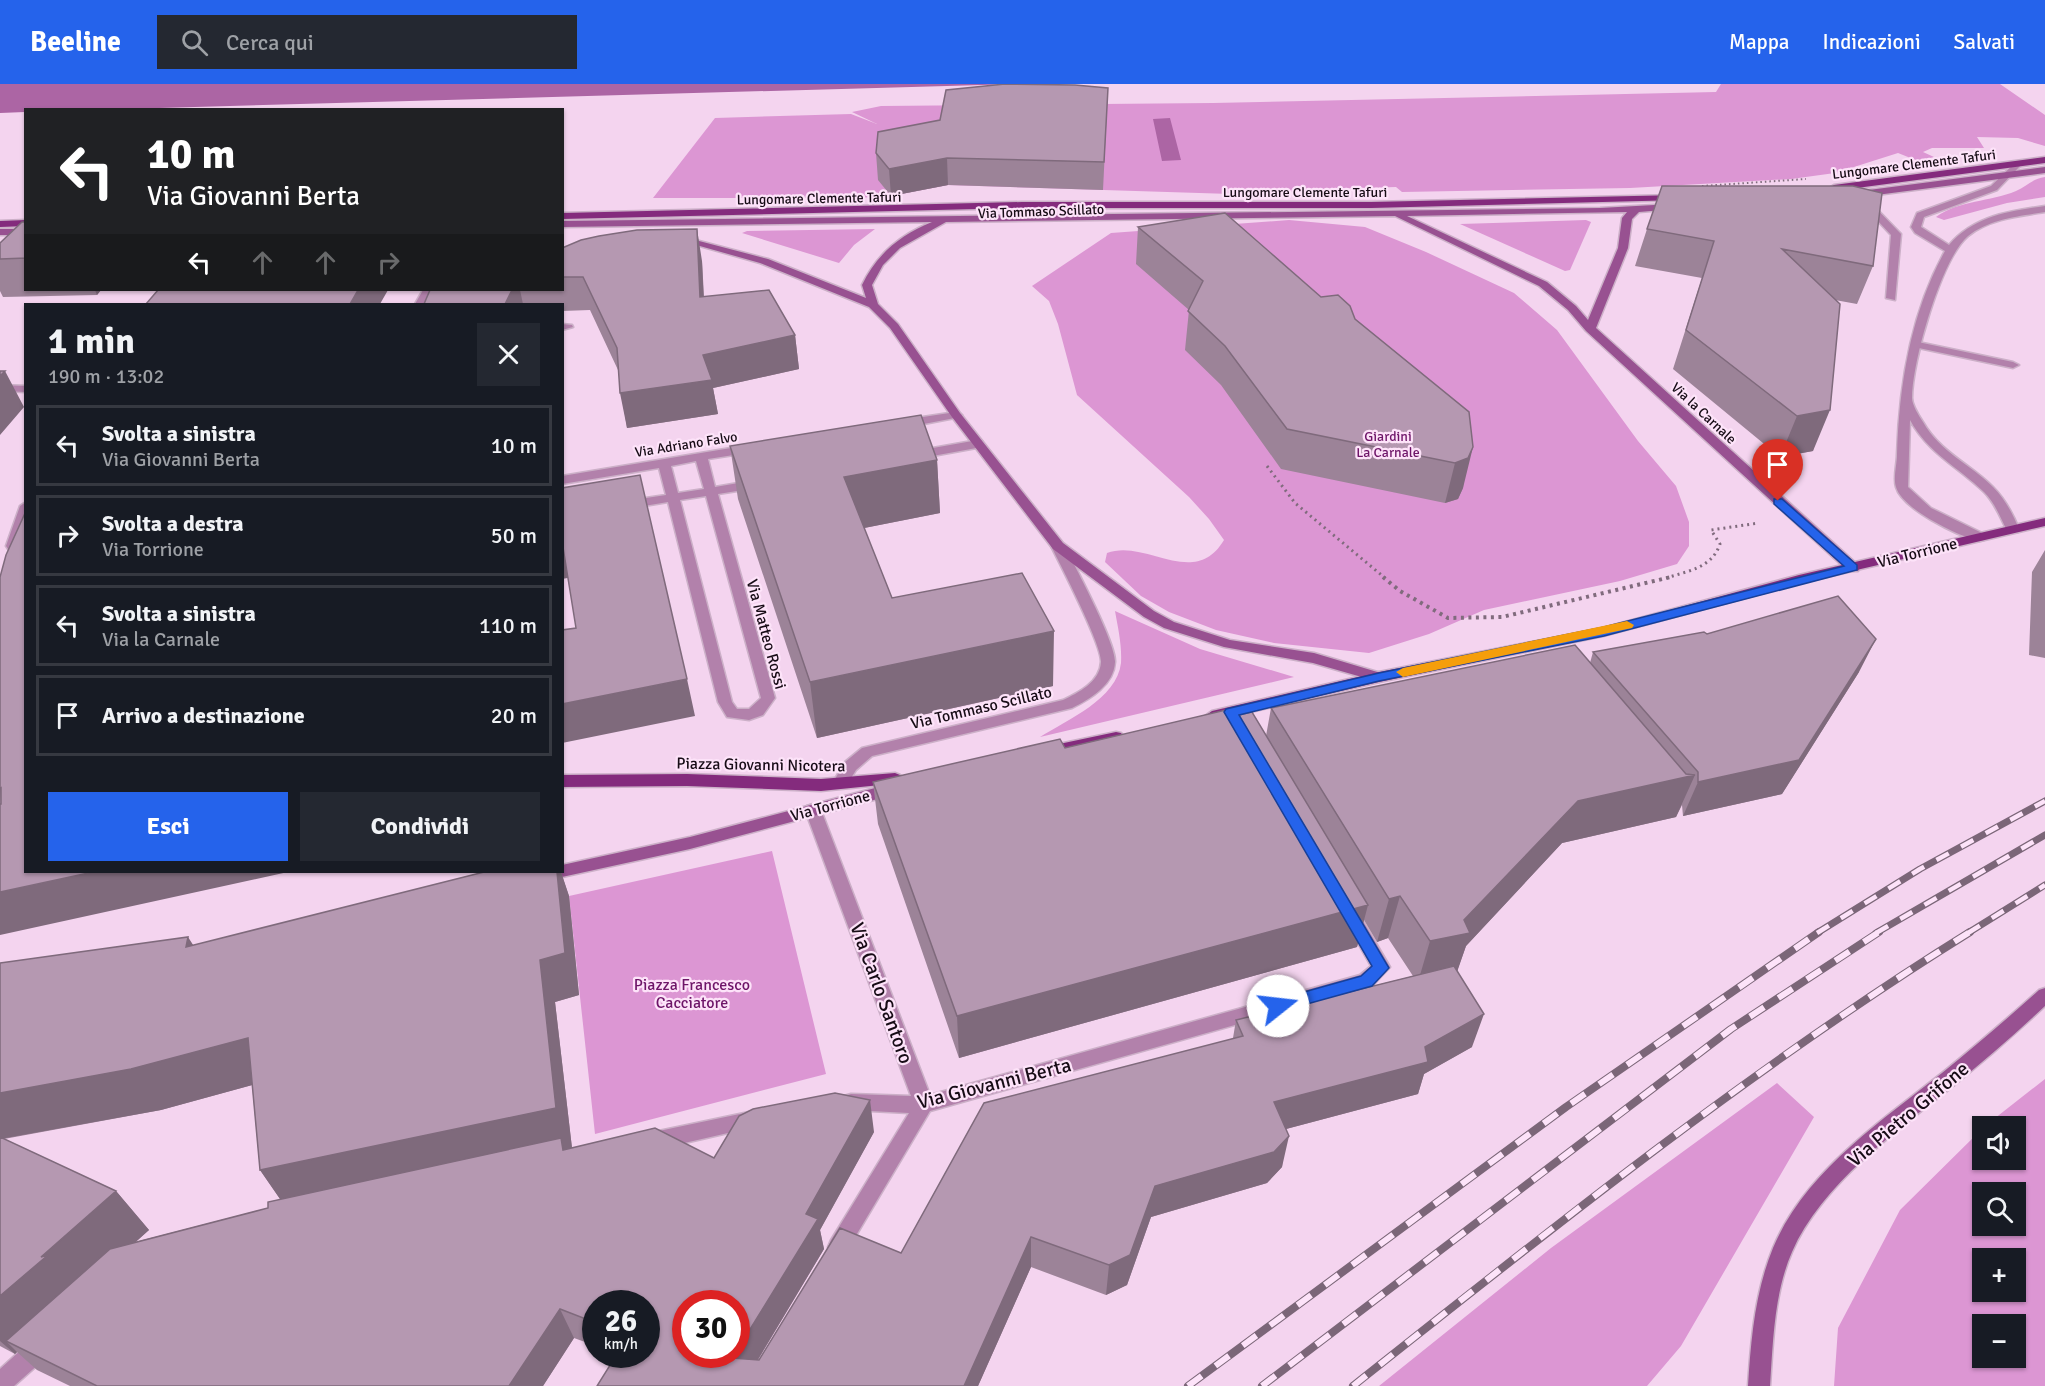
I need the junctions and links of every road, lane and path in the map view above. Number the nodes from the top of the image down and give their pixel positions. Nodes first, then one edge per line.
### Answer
1 (2045, 160) edge
2 (2016, 165) junction
3 (2045, 170) edge
4 (2006, 176) junction
5 (1848, 187) junction
6 (1858, 194) junction
7 (1693, 198) edge
8 (1371, 205) junction
9 (1120, 207) junction
10 (1681, 207) edge
11 (1636, 209) junction
12 (2045, 209) edge
13 (1390, 212) junction
14 (564, 216) edge
15 (953, 218) junction
16 (616, 223) junction
17 (0, 224) edge
18 (24, 224) edge
19 (564, 224) edge
20 (0, 232) edge
21 (24, 232) edge
22 (1950, 249) junction
23 (1891, 298) dead end
24 (873, 305) junction
25 (1590, 329) junction
26 (1918, 345) junction
27 (2013, 365) dead end
28 (0, 388) edge
29 (24, 389) edge
30 (1906, 400) junction
31 (956, 415) junction
32 (887, 427) edge
33 (978, 444) junction
34 (759, 448) edge
35 (908, 456) edge
36 (701, 457) junction
37 (664, 463) junction
38 (1267, 466) dead end
39 (564, 480) edge
40 (770, 481) edge
41 (712, 492) junction
42 (673, 498) junction
43 (618, 507) edge
44 (24, 512) edge
45 (1795, 517) junction
46 (2045, 522) edge
47 (2013, 529) junction
48 (1979, 537) junction
49 (1058, 546) junction
50 (8, 561) edge
51 (1852, 568) junction
52 (1379, 677) junction
53 (1198, 719) edge
54 (1131, 734) edge
55 (1028, 756) edge
56 (564, 781) edge
57 (913, 781) joint
58 (840, 784) junction
59 (813, 810) junction
60 (564, 870) edge
61 (1339, 896) edge
62 (2045, 995) edge
63 (836, 1101) edge
64 (924, 1105) junction
65 (777, 1114) edge
66 (637, 1145) edge
67 (827, 1266) edge
68 (60, 1330) edge
69 (0, 1384) edge
70 (1759, 1386) edge

1 - 2 main road, Lungomare Clemente Tafuri
2 - 4 street
2 - 5 main road, Lungomare Clemente Tafuri
3 - 4 main road, Lungomare Clemente Tafuri
4 - 6 main road, Lungomare Clemente Tafuri
4 - 22 street
5 - 6 street
5 - 6 main road, Lungomare Clemente Tafuri
6 - 23 street
7 - 8 main road, Lungomare Clemente Tafuri
8 - 9 main road, Lungomare Clemente Tafuri
8 - 13 main road, Via la Carnale
9 - 14 main road, Lungomare Clemente Tafuri
9 - 15 main road, Via Tommaso Scillato
10 - 11 main road, Lungomare Clemente Tafuri
11 - 13 main road, Lungomare Clemente Tafuri
11 - 25 main road
12 - 22 street
13 - 15 main road, Lungomare Clemente Tafuri
13 - 25 main road, Via la Carnale
15 - 16 main road, Lungomare Clemente Tafuri
15 - 24 main road, Via Tommaso Scillato
16 - 19 main road, Lungomare Clemente Tafuri
16 - 24 main road, Via Tommaso Scillato
17 - 18 main road
20 - 21 main road
22 - 26 street
24 - 31 main road, Via Tommaso Scillato
25 - 45 main road, Via la Carnale
26 - 27 street
26 - 30 street
28 - 29 street
30 - 47 street
30 - 48 street
31 - 32 street
31 - 33 main road, Via Tommaso Scillato
33 - 35 street
33 - 49 main road, Via Tommaso Scillato
34 - 36 street, Via Adriano Falvo
36 - 37 street, Via Adriano Falvo
36 - 41 street, Via Matteo Rossi
37 - 39 street, Via Adriano Falvo
37 - 42 street, Via Matteo Rossi
38 - 45 path
40 - 41 street
41 - 42 street
41 - 42 street, Via Matteo Rossi
42 - 43 street
44 - 50 street
45 - 51 main road, Via la Carnale
46 - 47 main road, Via Torrione
47 - 48 main road, Via Torrione
48 - 51 main road, Via Torrione
49 - 52 main road, Via Tommaso Scillato
49 - 58 street, Via Tommaso Scillato
51 - 52 main road, Via Torrione
52 - 53 main road, Via Torrione
54 - 55 main road
56 - 58 main road, Piazza Giovanni Nicotera
57 - 58 main road, Piazza Giovanni Nicotera
57 - 59 main road, Via Torrione
59 - 60 main road, Via Torrione
59 - 64 street, Via Carlo Santoro
61 - 64 street, Via Giovanni Berta
62 - 70 main road, Via Pietro Grifone
63 - 64 street, Via Giovanni Berta
64 - 67 street
65 - 66 street
68 - 69 street

